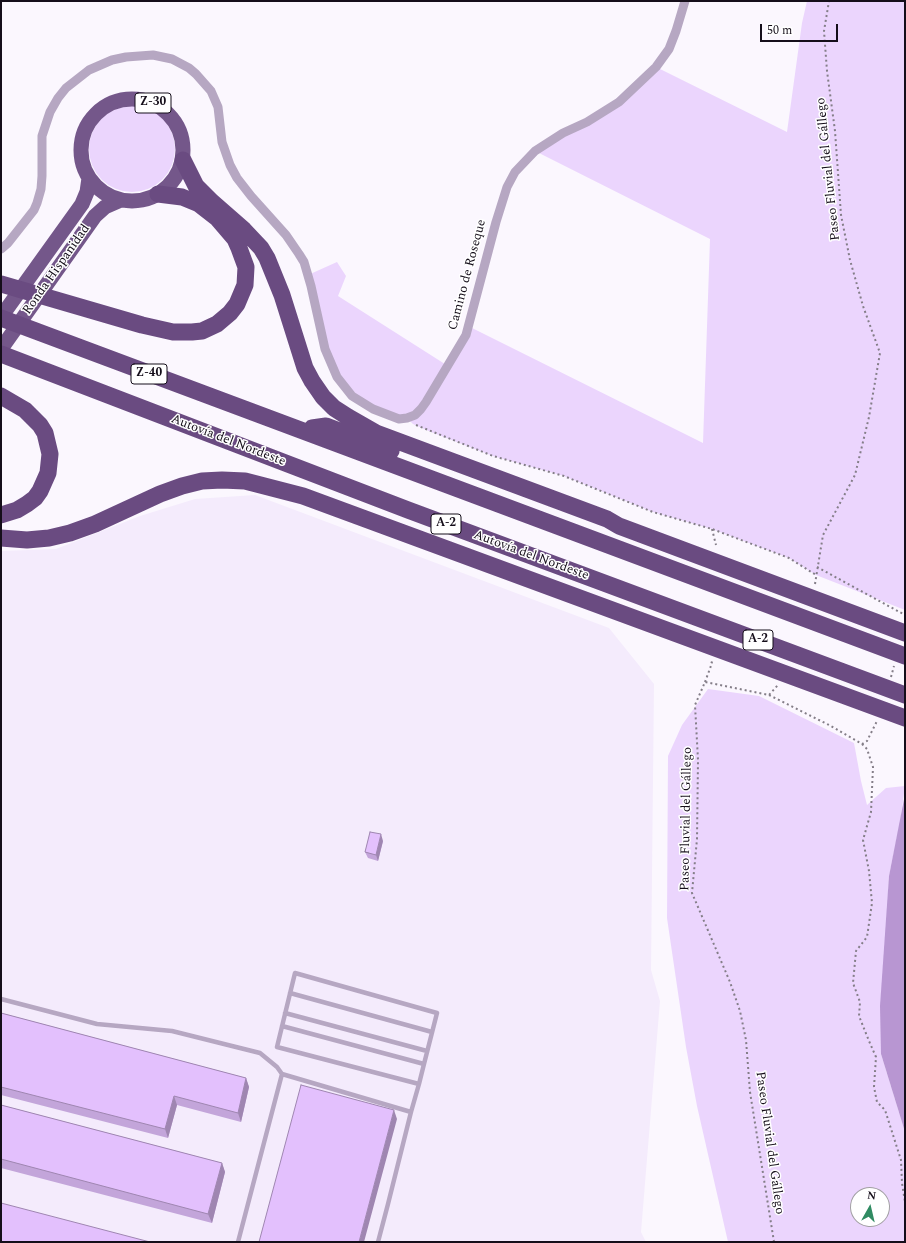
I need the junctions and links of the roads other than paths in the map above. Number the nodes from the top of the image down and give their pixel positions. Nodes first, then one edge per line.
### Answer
1 (685, 1) edge
2 (182, 160) junction
3 (89, 178) junction
4 (158, 194) junction
5 (121, 200) junction
6 (1, 249) edge
7 (1, 284) edge
8 (1, 318) edge
9 (1, 349) edge
10 (1, 354) edge
11 (1, 396) edge
12 (298, 429) junction
13 (282, 461) junction
14 (1, 515) edge
15 (619, 526) junction
16 (1, 538) edge
17 (570, 594) junction
18 (905, 633) edge
19 (905, 656) edge
20 (905, 695) edge
21 (905, 718) edge
22 (290, 993) junction
23 (1, 999) edge
24 (285, 1013) junction
25 (282, 1026) junction
26 (432, 1032) junction
27 (427, 1051) junction
28 (424, 1064) junction
29 (282, 1074) junction
30 (419, 1084) junction
31 (412, 1112) junction
32 (238, 1242) edge
33 (378, 1242) edge

1 - 6 street, Camino de Roseque
2 - 3 highway, Ronda Hispanidad / Z-30
2 - 4 highway, Ronda Hispanidad / Z-30
2 - 15 highway
3 - 5 highway, Ronda Hispanidad / Z-30
3 - 8 highway, Ronda Hispanidad
4 - 5 highway, Ronda Hispanidad / Z-30
4 - 7 highway
5 - 9 highway, Ronda Hispanidad / Z-30
8 - 12 highway, Z-40
10 - 13 highway, Autovía del Nordeste / Z-40
11 - 14 highway
12 - 15 highway
12 - 19 highway
13 - 17 highway, Z-40
13 - 20 highway, Autovía del Nordeste / A-2
15 - 18 highway
16 - 17 highway
17 - 21 highway, Z-40
22 - 24 lane
22 - 26 lane
22 - 26 lane
23 - 29 lane
24 - 25 lane
24 - 27 lane
25 - 28 lane
25 - 30 lane
26 - 27 lane
27 - 28 lane
28 - 30 lane
29 - 31 lane
29 - 32 lane
30 - 31 lane
31 - 33 lane

